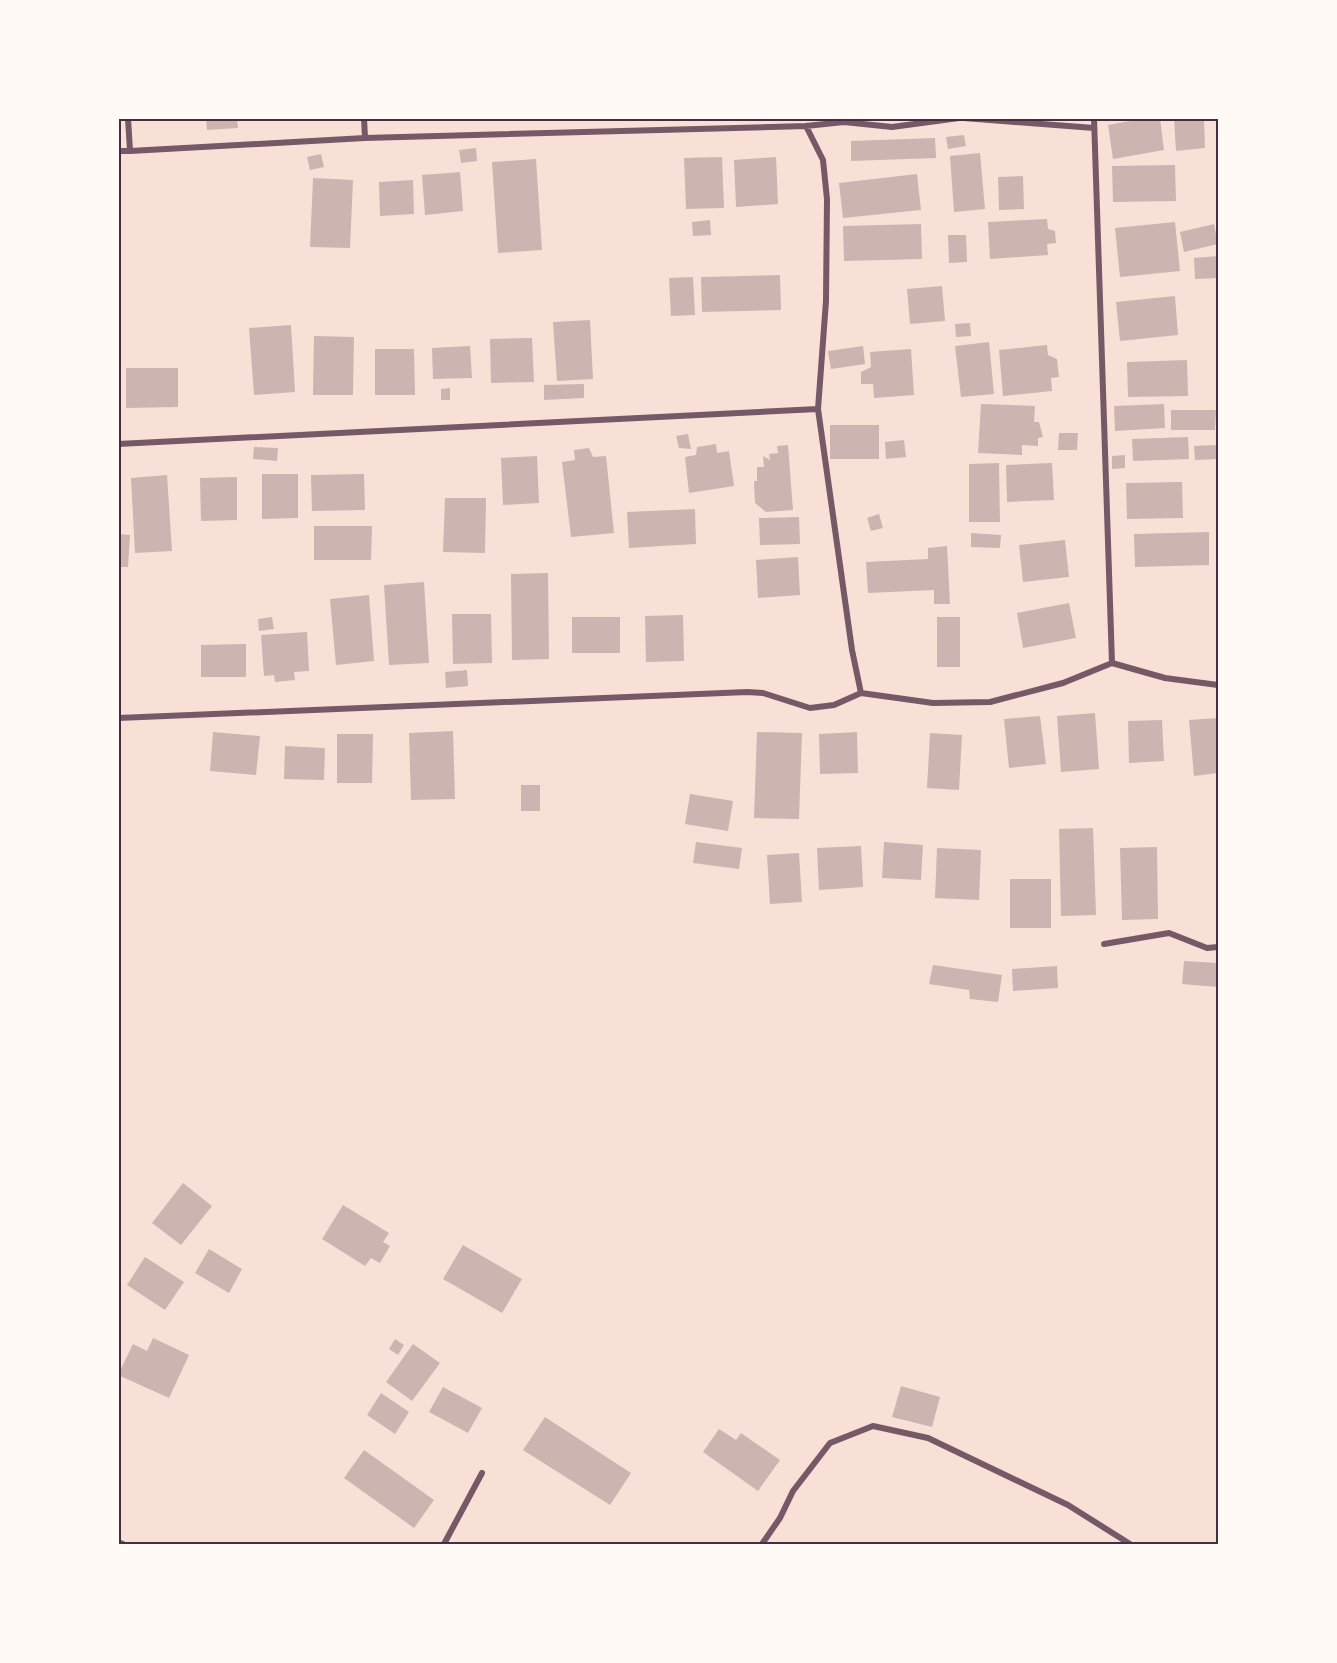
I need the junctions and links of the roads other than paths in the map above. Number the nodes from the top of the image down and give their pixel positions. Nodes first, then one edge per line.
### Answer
1 (128, 118) edge
2 (364, 118) edge
3 (958, 118) edge
4 (964, 118) edge
5 (1094, 118) edge
6 (806, 126) junction
7 (1094, 128) junction
8 (365, 138) junction
9 (118, 151) edge
10 (130, 151) junction
11 (818, 409) junction
12 (118, 444) edge
13 (1112, 663) junction
14 (1218, 685) edge
15 (861, 693) junction
16 (118, 718) edge
17 (1104, 944) dead end
18 (1218, 947) edge
19 (482, 1473) dead end
20 (118, 1542) edge
21 (123, 1545) edge
22 (444, 1545) edge
23 (762, 1545) edge
24 (1130, 1545) edge

1 - 10 street
2 - 8 street
3 - 6 street
4 - 7 street
5 - 7 street
6 - 8 street
6 - 11 street
7 - 13 street
8 - 10 street
9 - 10 street
11 - 12 street
11 - 15 street
13 - 14 street
13 - 15 street
15 - 16 street
17 - 18 street
19 - 22 street
20 - 21 street
23 - 24 street

